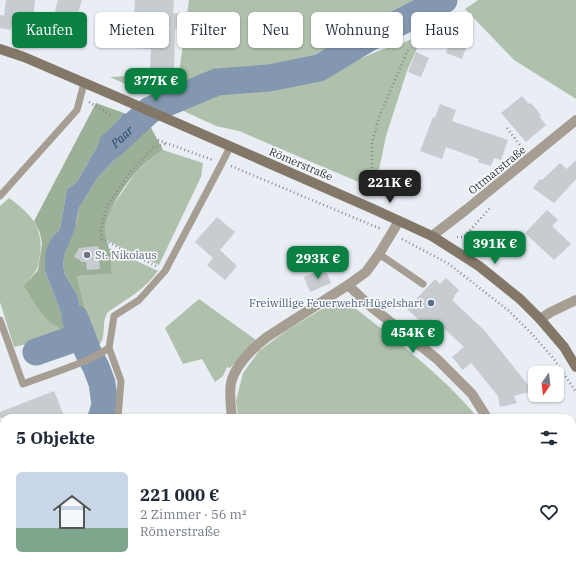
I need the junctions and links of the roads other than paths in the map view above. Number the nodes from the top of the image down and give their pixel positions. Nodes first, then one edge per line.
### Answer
1 (0, 49) edge
2 (84, 83) junction
3 (576, 120) edge
4 (230, 147) junction
5 (0, 196) edge
6 (399, 221) junction
7 (432, 236) junction
8 (379, 254) junction
9 (423, 284) dead end
10 (348, 285) junction
11 (576, 300) edge
12 (540, 319) junction
13 (0, 320) edge
14 (109, 348) junction
15 (576, 367) edge
16 (118, 414) edge
17 (232, 414) edge
18 (484, 414) edge

1 - 2 main road, Römerstraße
2 - 4 main road, Römerstraße
2 - 5 lane
3 - 7 street, Ottmarstraße
4 - 6 main road, Römerstraße
4 - 14 lane
6 - 7 main road, Römerstraße
6 - 8 street
7 - 12 main road, Römerstraße
8 - 9 lane
8 - 10 street
10 - 17 street
10 - 18 street
11 - 12 street
12 - 15 main road, Römerstraße
13 - 14 lane
14 - 16 lane

